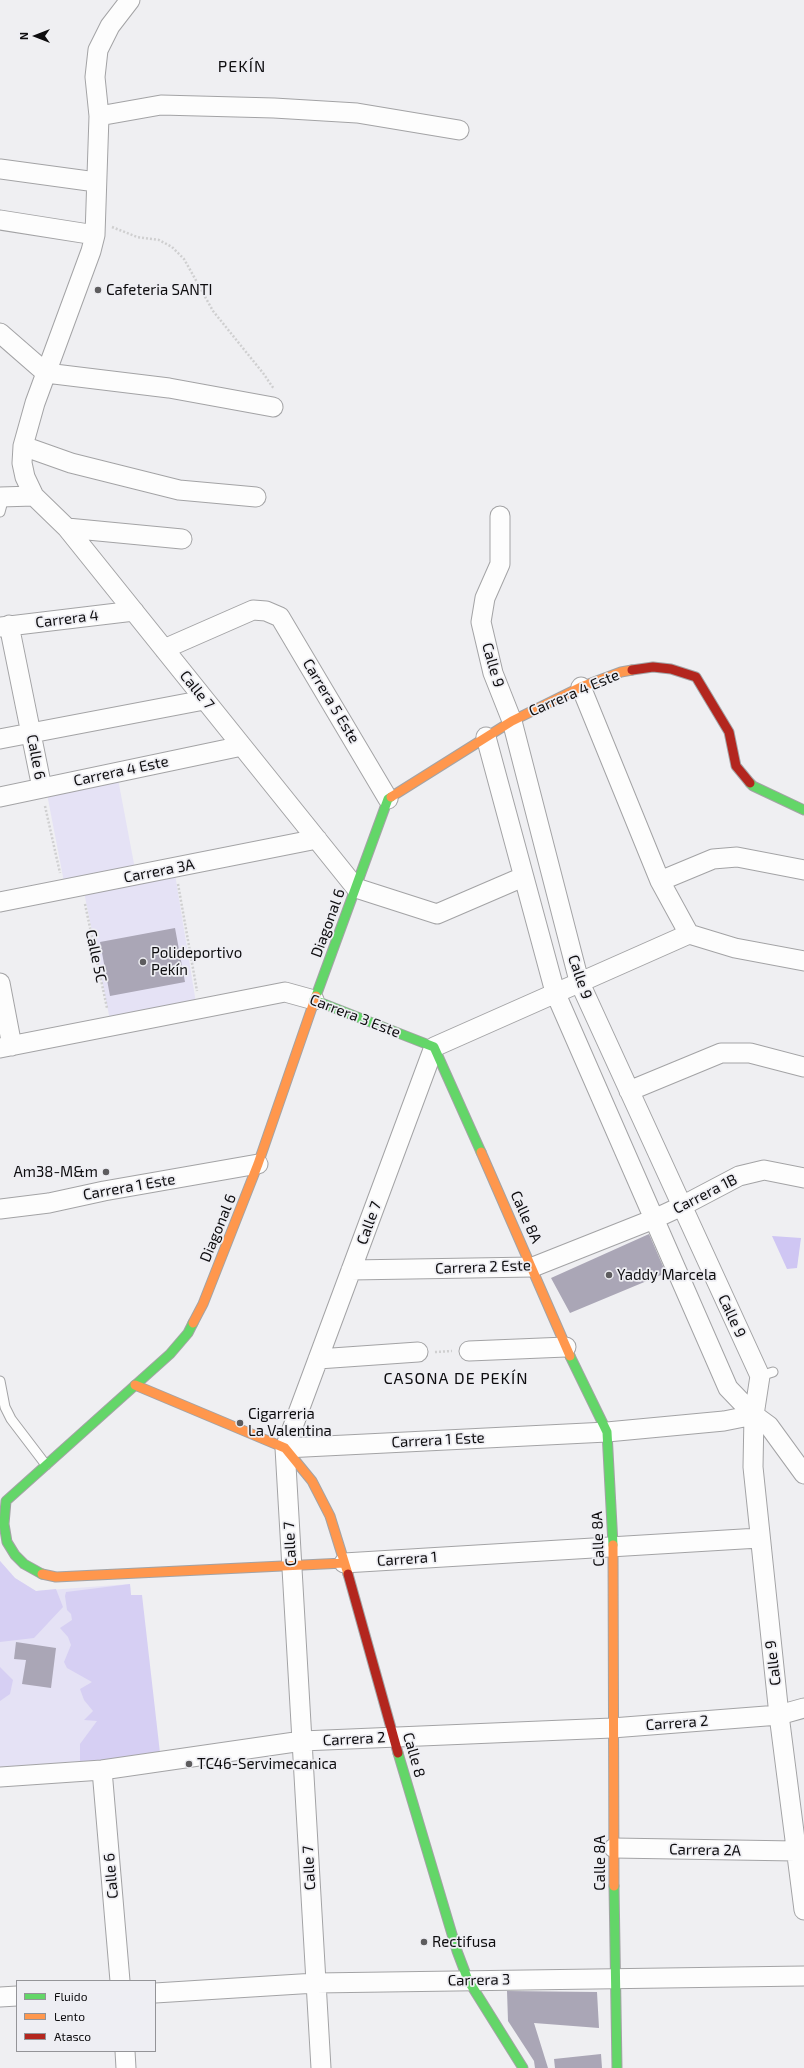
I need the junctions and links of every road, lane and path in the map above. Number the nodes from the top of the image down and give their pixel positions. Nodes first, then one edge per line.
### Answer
1 (130, 0) edge
2 (99, 116) junction
3 (459, 130) dead end
4 (0, 169) edge
5 (96, 182) junction
6 (0, 220) edge
7 (95, 227) junction
8 (0, 333) edge
9 (46, 373) junction
10 (273, 407) joint
11 (23, 446) junction
12 (34, 496) junction
13 (256, 497) dead end
14 (1, 502) edge
15 (500, 516) dead end
16 (67, 528) junction
17 (182, 539) dead end
18 (134, 611) junction
19 (4, 626) edge
20 (164, 649) junction
21 (581, 687) junction
22 (204, 700) junction
23 (512, 721) junction
24 (31, 732) junction
25 (486, 737) junction
26 (0, 739) edge
27 (242, 746) junction
28 (42, 788) junction
29 (0, 797) edge
30 (388, 799) junction
31 (804, 810) edge
32 (317, 840) junction
33 (176, 868) junction
34 (804, 870) edge
35 (523, 877) junction
36 (660, 881) junction
37 (72, 888) junction
38 (356, 888) junction
39 (0, 902) edge
40 (689, 934) junction
41 (804, 961) edge
42 (579, 981) junction
43 (0, 983) edge
44 (554, 992) junction
45 (314, 1000) junction
46 (200, 1009) junction
47 (110, 1026) junction
48 (6, 1047) edge
49 (434, 1047) junction
50 (804, 1067) edge
51 (629, 1091) junction
52 (258, 1164) junction
53 (804, 1178) edge
54 (682, 1206) junction
55 (0, 1209) edge
56 (654, 1219) junction
57 (533, 1267) junction
58 (351, 1270) junction
59 (566, 1347) junction
60 (469, 1351) joint
61 (418, 1352) joint
62 (318, 1359) junction
63 (0, 1381) edge
64 (135, 1385) junction
65 (754, 1415) junction
66 (607, 1432) junction
67 (285, 1448) junction
68 (46, 1465) junction
69 (804, 1474) edge
70 (3, 1502) edge
71 (759, 1538) junction
72 (612, 1545) junction
73 (344, 1563) junction
74 (291, 1565) junction
75 (56, 1577) joint
76 (804, 1708) edge
77 (779, 1715) junction
78 (612, 1728) junction
79 (394, 1737) junction
80 (302, 1741) junction
81 (102, 1770) junction
82 (0, 1777) edge
83 (614, 1848) junction
84 (795, 1851) junction
85 (804, 1910) edge
86 (804, 1976) edge
87 (614, 1979) junction
88 (120, 1980) edge
89 (468, 1980) junction
90 (316, 1983) junction
91 (156, 1993) edge
92 (16, 1996) edge
93 (0, 1997) edge
94 (125, 2052) edge
95 (126, 2068) edge
96 (321, 2068) edge
97 (523, 2068) edge
98 (617, 2068) edge

1 - 2 street
2 - 3 street
2 - 5 street
4 - 5 street
5 - 7 street
6 - 7 street
7 - 9 street
7 - 10 path
8 - 9 street
9 - 10 street
9 - 11 street
11 - 12 street
11 - 13 street
12 - 14 street
12 - 16 street, Calle 7
15 - 23 street, Calle 9
16 - 17 street
16 - 18 street, Calle 7
18 - 19 street, Carrera 4
18 - 20 street, Calle 7
19 - 24 street, Calle 6
20 - 22 street, Calle 7
20 - 30 street, Carrera 5 Este
21 - 23 main road, Carrera 4 Este
21 - 31 main road, Carrera 4 Este
21 - 36 street
22 - 24 street
22 - 27 street, Calle 7
23 - 25 main road, Carrera 4 Este
23 - 42 street, Calle 9
24 - 26 street
24 - 28 street, Calle 6
25 - 30 main road, Carrera 4 Este
25 - 35 street, Calle 9
27 - 28 street, Carrera 4 Este
27 - 32 street, Calle 7
28 - 29 street, Carrera 4 Este
28 - 37 path, Calle 6
30 - 38 main road, Diagonal 6
32 - 33 street, Carrera 3A
32 - 38 street, Calle 7
33 - 37 street, Carrera 3A
33 - 46 path
34 - 36 street
35 - 38 street
35 - 44 street, Calle 9
36 - 40 street
37 - 39 street, Carrera 3A
37 - 47 path, Calle 5C
38 - 45 main road, Diagonal 6
40 - 41 street
40 - 42 street
42 - 44 street
42 - 51 street, Calle 9
43 - 48 street
44 - 49 street
44 - 56 street, Calle 9
45 - 46 street, Carrera 3 Este
45 - 49 main road, Carrera 3 Este
45 - 52 main road, Diagonal 6
46 - 47 street, Carrera 3 Este
47 - 48 street, Carrera 3 Este
49 - 57 main road, Calle 8A
49 - 58 street, Calle 7
50 - 51 street
51 - 54 street, Calle 9
52 - 55 street, Carrera 1 Este
52 - 64 main road, Diagonal 6
53 - 54 street, Carrera 1B
54 - 56 street, Carrera 1B
54 - 65 street, Calle 9
56 - 57 street, Carrera 2 Este
56 - 65 street, Calle 9
57 - 58 street, Carrera 2 Este
57 - 59 main road, Calle 8A
58 - 62 street, Calle 7
59 - 60 street
59 - 66 main road, Calle 8A
60 - 61 path
61 - 62 street
62 - 67 street, Calle 7
63 - 68 lane
64 - 67 main road, Carrera 1 Este
64 - 68 main road, Diagonal 6
65 - 66 street, Carrera 1 Este
65 - 69 street
65 - 71 street, Calle 9
66 - 67 street, Carrera 1 Este
66 - 72 main road, Calle 8A
67 - 73 main road, Calle 8
67 - 74 street, Calle 7
68 - 70 main road, Diagonal 6
70 - 75 main road, Diagonal 6
71 - 72 street, Carrera 1
71 - 77 street, Calle 9
72 - 73 street, Carrera 1
72 - 78 main road, Calle 8A
73 - 74 main road, Carrera 1
73 - 79 main road, Calle 8
74 - 75 main road, Carrera 1
74 - 80 street, Calle 7
76 - 77 street, Carrera 2
77 - 78 street, Carrera 2
77 - 84 street, Calle 9
78 - 79 street, Carrera 2
78 - 83 main road, Calle 8A
79 - 80 street, Carrera 2
79 - 89 main road, Calle 8
80 - 81 street, Carrera 2
80 - 90 street, Calle 7
81 - 82 street, Carrera 2
81 - 88 street, Calle 6
83 - 84 street, Carrera 2A
83 - 87 main road, Calle 8A
84 - 85 street, Calle 9
86 - 87 street, Carrera 3
87 - 89 street, Carrera 3
87 - 98 main road, Calle 8A
89 - 90 street, Carrera 3
89 - 97 main road, Calle 8
90 - 91 street, Carrera 3
90 - 96 street, Calle 7
92 - 93 street
94 - 95 street

